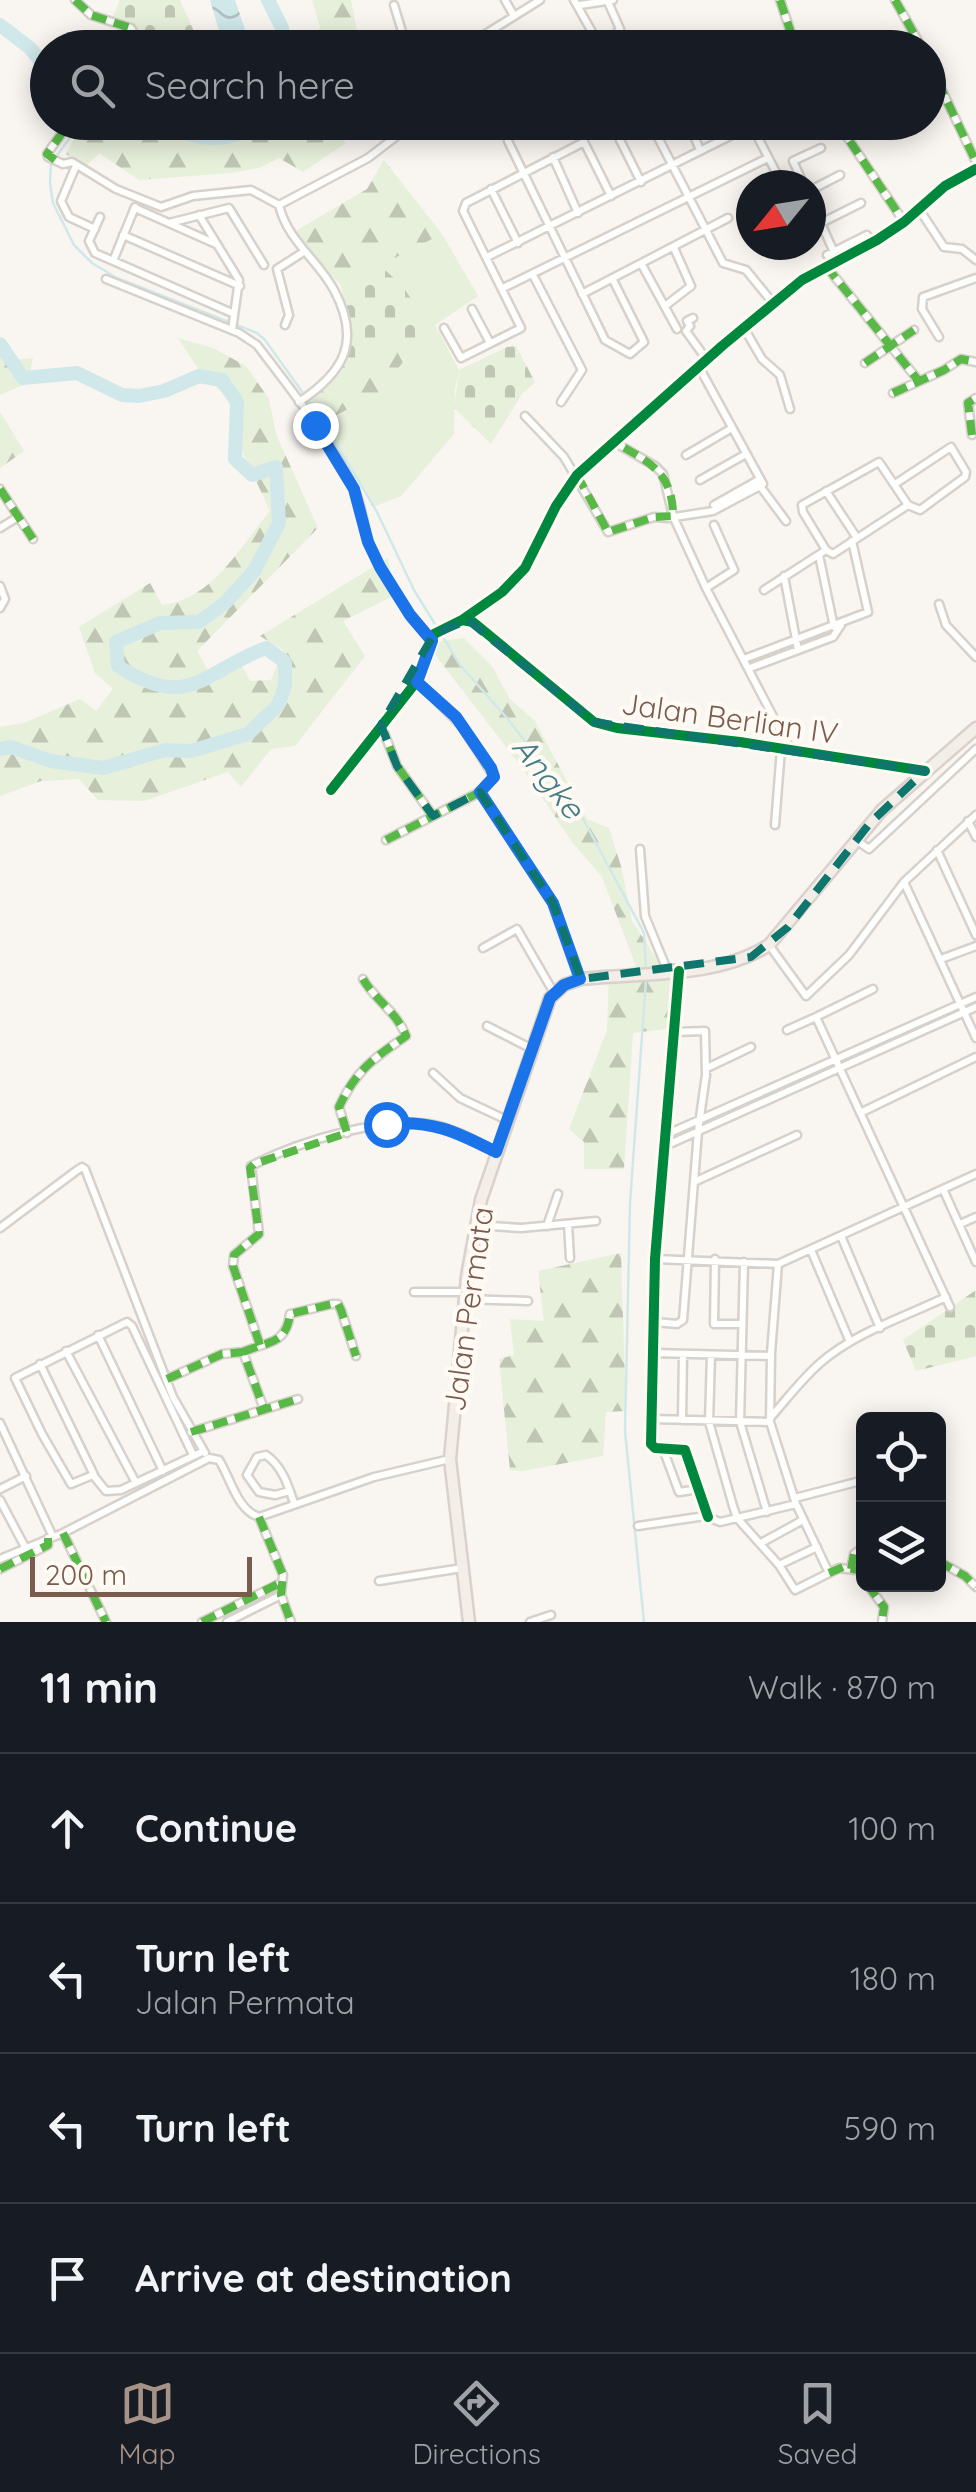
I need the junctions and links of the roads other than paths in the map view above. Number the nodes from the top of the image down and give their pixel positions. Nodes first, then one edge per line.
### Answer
1 (74, 0) edge
2 (504, 0) edge
3 (540, 0) edge
4 (780, 0) edge
5 (895, 0) edge
6 (611, 1) edge
7 (577, 3) edge
8 (394, 5) dead end
9 (514, 16) junction
10 (132, 30) edge
11 (402, 30) edge
12 (492, 30) edge
13 (591, 30) edge
14 (619, 30) edge
15 (790, 30) edge
16 (912, 30) edge
17 (946, 99) edge
18 (57, 140) edge
19 (392, 140) edge
20 (620, 140) edge
21 (659, 140) edge
22 (696, 140) edge
23 (720, 140) edge
24 (759, 140) edge
25 (849, 140) edge
26 (508, 141) dead end
27 (821, 148) dead end
28 (700, 150) junction
29 (552, 157) junction
30 (768, 158) junction
31 (672, 165) junction
32 (976, 165) edge
33 (75, 168) dead end
34 (774, 170) edge
35 (797, 170) edge
36 (522, 172) junction
37 (840, 175) dead end
38 (641, 182) junction
39 (826, 182) edge
40 (491, 189) junction
41 (611, 196) junction
42 (688, 198) junction
43 (861, 203) dead end
44 (279, 206) junction
45 (919, 209) junction
46 (578, 213) junction
47 (199, 215) junction
48 (100, 217) dead end
49 (728, 218) dead end
50 (826, 220) edge
51 (904, 222) junction
52 (169, 223) junction
53 (548, 228) junction
54 (94, 230) junction
55 (704, 231) junction
56 (124, 235) junction
57 (867, 235) dead end
58 (826, 237) edge
59 (518, 243) junction
60 (217, 244) junction
61 (674, 248) junction
62 (305, 252) junction
63 (833, 256) junction
64 (487, 257) junction
65 (565, 260) junction
66 (976, 260) edge
67 (112, 261) junction
68 (264, 265) dead end
69 (642, 265) junction
70 (826, 266) junction
71 (532, 275) junction
72 (976, 278) edge
73 (106, 279) dead end
74 (613, 280) junction
75 (240, 286) junction
76 (503, 288) junction
77 (582, 294) junction
78 (773, 304) junction
79 (665, 306) junction
80 (472, 310) dead end
81 (693, 318) dead end
82 (232, 322) junction
83 (285, 325) dead end
84 (444, 328) dead end
85 (744, 328) junction
86 (678, 329) dead end
87 (914, 330) dead end
88 (939, 337) dead end
89 (490, 343) junction
90 (890, 344) junction
91 (706, 360) junction
92 (865, 362) dead end
93 (976, 362) edge
94 (698, 367) junction
95 (918, 380) junction
96 (893, 393) dead end
97 (976, 398) edge
98 (302, 400) junction
99 (561, 402) dead end
100 (790, 409) dead end
101 (525, 416) dead end
102 (732, 428) junction
103 (972, 435) dead end
104 (614, 442) junction
105 (746, 454) junction
106 (686, 455) dead end
107 (577, 476) junction
108 (700, 480) dead end
109 (895, 484) junction
110 (0, 490) edge
111 (826, 491) junction
112 (714, 505) dead end
113 (908, 505) junction
114 (673, 516) junction
115 (18, 518) junction
116 (786, 521) dead end
117 (714, 526) dead end
118 (0, 528) edge
119 (33, 539) dead end
120 (854, 539) junction
121 (823, 552) junction
122 (784, 576) junction
123 (0, 586) edge
124 (706, 588) junction
125 (764, 590) dead end
126 (939, 604) dead end
127 (0, 608) edge
128 (462, 620) junction
129 (837, 626) junction
130 (433, 638) junction
131 (796, 640) junction
132 (798, 650) junction
133 (976, 657) edge
134 (744, 659) junction
135 (750, 668) junction
136 (417, 682) junction
137 (381, 726) junction
138 (976, 728) edge
139 (976, 749) edge
140 (786, 750) junction
141 (940, 757) junction
142 (925, 771) junction
143 (949, 773) junction
144 (331, 790) dead end
145 (480, 792) junction
146 (976, 815) edge
147 (432, 816) junction
148 (968, 821) junction
149 (775, 826) dead end
150 (976, 837) edge
151 (386, 840) dead end
152 (856, 840) junction
153 (640, 849) dead end
154 (937, 850) junction
155 (904, 882) junction
156 (976, 935) edge
157 (770, 945) junction
158 (976, 946) edge
159 (483, 948) dead end
160 (941, 960) junction
161 (669, 972) junction
162 (362, 979) dead end
163 (580, 979) junction
164 (874, 989) dead end
165 (554, 993) junction
166 (976, 997) edge
167 (963, 1008) junction
168 (976, 1008) edge
169 (816, 1017) junction
170 (487, 1026) dead end
171 (787, 1030) dead end
172 (673, 1032) junction
173 (976, 1038) edge
174 (751, 1047) dead end
175 (532, 1050) junction
176 (976, 1058) edge
177 (838, 1064) junction
178 (706, 1068) junction
179 (432, 1073) dead end
180 (860, 1113) junction
181 (509, 1120) junction
182 (700, 1120) junction
183 (698, 1131) junction
184 (347, 1133) junction
185 (797, 1135) dead end
186 (663, 1136) junction
187 (663, 1147) junction
188 (496, 1152) junction
189 (976, 1174) edge
190 (693, 1183) junction
191 (943, 1189) junction
192 (558, 1194) dead end
193 (905, 1207) junction
194 (976, 1217) edge
195 (596, 1221) dead end
196 (568, 1224) junction
197 (960, 1224) junction
198 (476, 1226) junction
199 (547, 1226) junction
200 (0, 1228) edge
201 (841, 1236) junction
202 (972, 1242) edge
203 (811, 1250) junction
204 (570, 1258) dead end
205 (656, 1259) junction
206 (689, 1259) junction
207 (716, 1259) junction
208 (744, 1262) junction
209 (976, 1262) edge
210 (778, 1264) junction
211 (414, 1292) dead end
212 (466, 1295) junction
213 (946, 1296) junction
214 (528, 1300) dead end
215 (950, 1307) dead end
216 (654, 1322) junction
217 (742, 1324) junction
218 (880, 1328) junction
219 (98, 1335) junction
220 (850, 1342) junction
221 (260, 1345) junction
222 (66, 1351) junction
223 (243, 1352) junction
224 (653, 1353) junction
225 (684, 1354) junction
226 (711, 1354) junction
227 (742, 1355) junction
228 (356, 1356) dead end
229 (771, 1356) junction
230 (40, 1364) junction
231 (166, 1378) junction
232 (298, 1399) dead end
233 (264, 1409) junction
234 (652, 1419) junction
235 (682, 1420) junction
236 (770, 1420) junction
237 (709, 1422) junction
238 (740, 1422) junction
239 (0, 1423) edge
240 (191, 1432) junction
241 (664, 1449) junction
242 (194, 1455) junction
243 (206, 1455) junction
244 (450, 1459) junction
245 (163, 1472) junction
246 (26, 1476) junction
247 (95, 1476) junction
248 (856, 1482) edge
249 (136, 1483) junction
250 (0, 1489) edge
251 (699, 1489) junction
252 (290, 1491) junction
253 (0, 1500) edge
254 (796, 1501) junction
255 (294, 1503) junction
256 (767, 1512) junction
257 (708, 1516) junction
258 (259, 1517) junction
259 (737, 1518) junction
260 (803, 1520) junction
261 (638, 1526) dead end
262 (62, 1533) junction
263 (50, 1538) junction
264 (761, 1543) junction
265 (24, 1546) junction
266 (817, 1547) junction
267 (6, 1560) edge
268 (778, 1565) junction
269 (946, 1566) edge
270 (462, 1568) junction
271 (0, 1569) edge
272 (856, 1570) edge
273 (829, 1573) junction
274 (282, 1582) junction
275 (379, 1582) dead end
276 (976, 1587) edge
277 (873, 1592) edge
278 (281, 1595) junction
279 (551, 1615) dead end
280 (106, 1622) edge
281 (202, 1622) edge
282 (227, 1622) edge
283 (291, 1622) edge
284 (470, 1622) edge
285 (530, 1622) edge
286 (882, 1622) edge

1 - 10 street
2 - 9 street
3 - 9 street
4 - 15 street
5 - 16 street
6 - 7 street
6 - 14 street
7 - 13 street
8 - 11 street
9 - 12 street
17 - 32 street
18 - 44 street
19 - 44 street
20 - 38 street
21 - 31 street
22 - 28 street
23 - 28 street
24 - 30 street
25 - 51 street
26 - 36 street
27 - 35 street
28 - 31 street
29 - 36 street
29 - 41 street
29 - 46 street
30 - 34 street
30 - 42 street
31 - 38 street
31 - 42 street
32 - 45 street
33 - 54 street
36 - 40 street
36 - 53 street
37 - 39 street
38 - 41 street
40 - 59 street
40 - 64 street
41 - 46 street
42 - 55 street
42 - 65 street
43 - 50 street
44 - 62 street
45 - 51 street
45 - 66 street
46 - 53 street
47 - 52 street
47 - 60 street
47 - 68 street
48 - 54 street
49 - 55 street
51 - 63 street
52 - 56 street
52 - 60 street
53 - 59 street
53 - 65 street
54 - 67 street
55 - 61 street
55 - 78 street
56 - 67 street
56 - 75 street
57 - 63 street
58 - 63 street
59 - 64 street
60 - 75 street
61 - 69 street
61 - 79 street
62 - 83 street
62 - 98 street
63 - 70 street
64 - 76 street
65 - 71 street
65 - 77 street
67 - 82 street
69 - 74 street
69 - 79 street
70 - 78 street
70 - 90 street
71 - 76 street
71 - 99 street
72 - 88 street
73 - 82 street
74 - 77 street
74 - 77 street
75 - 82 street
76 - 89 street
78 - 85 street
79 - 86 street
80 - 89 street
81 - 91 street
82 - 98 street
84 - 89 street
85 - 91 street
85 - 100 street
87 - 90 street
90 - 92 street
90 - 95 street
91 - 94 street
93 - 95 street
94 - 102 street
94 - 104 street
95 - 96 street
97 - 103 street
98 - 130 street
101 - 107 street
102 - 105 street
102 - 106 street
104 - 107 street
104 - 114 street
105 - 108 street
105 - 112 street
107 - 114 street
107 - 128 street
109 - 111 street
109 - 113 street
109 - 113 street
110 - 115 street
111 - 120 street
111 - 121 street
113 - 120 street
114 - 116 street
114 - 124 street
115 - 118 street
115 - 119 street
117 - 124 street
120 - 121 street
120 - 129 street
121 - 122 street
121 - 129 street
122 - 125 street
122 - 131 street
123 - 127 street
124 - 134 street
126 - 133 street
128 - 130 street
128 - 140 street, Jalan Berlian IV
129 - 131 street
129 - 132 street
130 - 136 street
131 - 132 street
131 - 134 street
132 - 135 street
134 - 135 street
135 - 140 street
136 - 137 street
136 - 145 street
137 - 144 street
137 - 147 street
138 - 141 main road
139 - 143 street
140 - 142 street, Jalan Berlian IV
140 - 149 street
141 - 142 main road
141 - 143 street
142 - 152 main road
143 - 152 street
145 - 147 street
145 - 163 street
146 - 148 street
147 - 151 street
148 - 150 street
148 - 154 street
152 - 157 main road
153 - 161 street
154 - 155 street
154 - 156 street
155 - 157 street
155 - 160 street
157 - 161 main road
158 - 160 street
159 - 165 street
160 - 167 street
161 - 163 main road
161 - 172 street
162 - 184 street
163 - 165 main road
164 - 169 street
165 - 175 main road, Jalan Permata
166 - 167 street
167 - 168 street
167 - 173 street
167 - 177 street
169 - 171 street
169 - 177 street
170 - 175 street
172 - 178 street
172 - 186 street
174 - 178 street
175 - 181 main road, Jalan Permata
176 - 180 street
177 - 180 street
177 - 182 street
177 - 183 street
178 - 182 street
179 - 181 street
180 - 193 street
181 - 188 main road, Jalan Permata
182 - 183 street
182 - 186 street
183 - 187 street
183 - 190 street
184 - 188 street
184 - 221 street
185 - 190 street
186 - 187 street
187 - 205 street
188 - 198 main road, Jalan Permata
189 - 191 street
190 - 206 street
191 - 193 street
191 - 197 street
192 - 199 street
193 - 201 street
193 - 213 street
194 - 197 street
195 - 196 street
196 - 199 street
196 - 204 street
197 - 202 street
198 - 199 street
198 - 212 main road, Jalan Permata
200 - 231 street
201 - 203 street
201 - 218 street
202 - 209 street
203 - 210 street
203 - 220 street
205 - 206 street
205 - 216 street
206 - 207 street
206 - 216 street
207 - 208 street
207 - 217 street
208 - 210 street
208 - 217 street
210 - 229 street
211 - 212 street
212 - 214 street
212 - 244 main road, Jalan Permata
213 - 215 street
213 - 218 street
216 - 224 street
217 - 227 street
218 - 220 street
219 - 222 street
219 - 242 street
219 - 245 street
220 - 236 street
221 - 223 street
221 - 228 street
222 - 230 street
222 - 249 street
223 - 231 street
223 - 233 street
224 - 225 street
224 - 234 street
225 - 226 street
225 - 235 street
226 - 227 street
226 - 237 street
227 - 229 street
227 - 238 street
229 - 236 street
230 - 247 street
230 - 247 street
231 - 240 street
232 - 233 street
233 - 240 street
234 - 235 street
234 - 241 street
235 - 237 street
236 - 238 street
236 - 254 street
237 - 238 street
237 - 259 street
238 - 256 street
239 - 246 street
240 - 243 street
241 - 251 street
241 - 251 street
242 - 243 street
242 - 245 street
243 - 258 street
243 - 262 street
244 - 255 street
244 - 270 main road, Jalan Permata
245 - 249 street
246 - 250 street
246 - 263 street
247 - 249 street
248 - 254 street
251 - 257 street
252 - 252 street
252 - 255 street
253 - 265 street
254 - 256 street
254 - 260 street
255 - 258 street
256 - 259 street
257 - 259 street
257 - 261 street
258 - 274 street
259 - 264 street
260 - 264 street
260 - 266 street
262 - 263 street
262 - 280 street
263 - 265 street
263 - 267 street
264 - 268 street
265 - 267 street
266 - 268 street
266 - 273 street
267 - 271 street
268 - 273 street
269 - 276 street
270 - 275 street
270 - 284 main road, Jalan Permata
272 - 273 street
274 - 278 street
274 - 281 street
277 - 286 street
278 - 282 street
278 - 283 street
279 - 285 street

